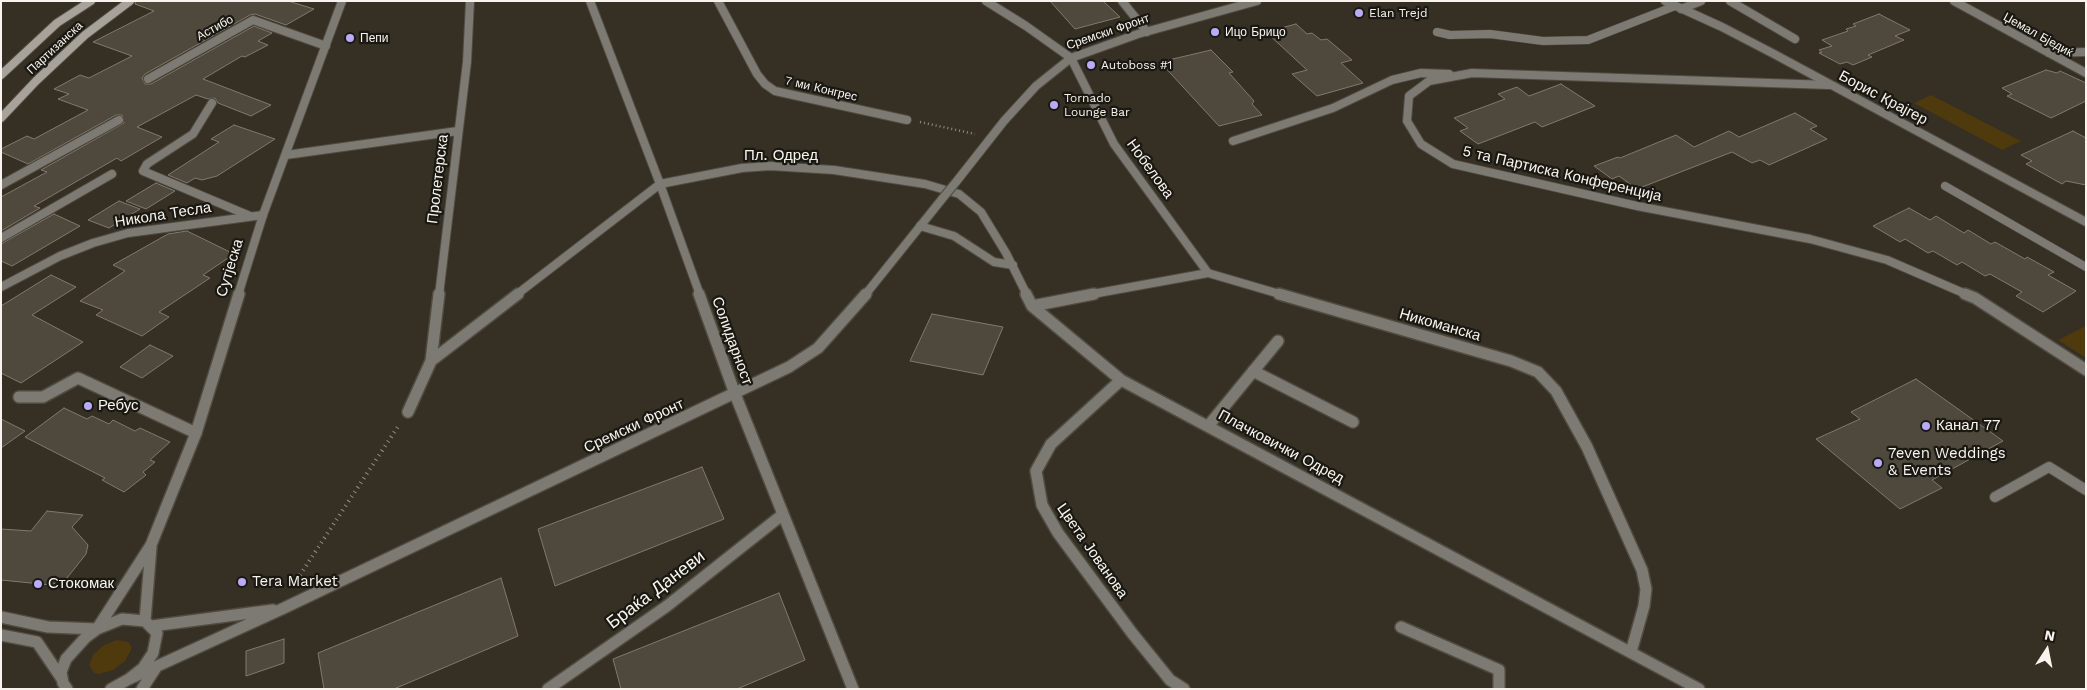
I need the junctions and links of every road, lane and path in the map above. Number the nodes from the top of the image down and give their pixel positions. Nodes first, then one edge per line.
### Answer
1 (91, 1) edge
2 (130, 1) edge
3 (342, 1) edge
4 (470, 1) edge
5 (590, 1) edge
6 (718, 1) edge
7 (986, 1) edge
8 (1122, 1) edge
9 (1257, 1) edge
10 (1665, 1) edge
11 (1701, 1) edge
12 (1730, 1) edge
13 (1954, 1) edge
14 (1678, 7) junction
15 (1147, 32) junction
16 (1437, 32) dead end
17 (1795, 39) dead end
18 (326, 46) junction
19 (2086, 52) edge
20 (2048, 53) junction
21 (1071, 58) junction
22 (2086, 73) edge
23 (1, 75) edge
24 (1459, 76) junction
25 (148, 79) dead end
26 (1829, 85) junction
27 (212, 103) dead end
28 (1, 118) edge
29 (119, 120) dead end
30 (907, 120) joint
31 (458, 131) junction
32 (991, 138) junction
33 (1233, 141) dead end
34 (286, 155) junction
35 (112, 174) dead end
36 (902, 180) joint
37 (660, 184) junction
38 (1, 186) edge
39 (1946, 186) dead end
40 (264, 215) junction
41 (251, 216) junction
42 (2086, 222) edge
43 (920, 226) junction
44 (1, 238) edge
45 (1012, 265) junction
46 (2086, 267) edge
47 (1208, 273) junction
48 (1, 287) edge
49 (1032, 306) junction
50 (1278, 341) dead end
51 (431, 361) junction
52 (2086, 370) edge
53 (1254, 371) junction
54 (1121, 380) junction
55 (735, 394) junction
56 (19, 397) dead end
57 (408, 412) joint
58 (1353, 422) dead end
59 (1209, 426) junction
60 (196, 433) junction
61 (2086, 490) edge
62 (1995, 497) dead end
63 (782, 515) junction
64 (151, 545) junction
65 (300, 575) dead end
66 (284, 608) junction
67 (1, 617) edge
68 (148, 623) junction
69 (1401, 627) dead end
70 (97, 629) junction
71 (1, 635) edge
72 (1631, 652) junction
73 (155, 668) junction
74 (129, 679) junction
75 (65, 684) edge
76 (1169, 684) edge
77 (111, 689) edge
78 (142, 689) edge
79 (548, 689) edge
80 (853, 689) edge
81 (1184, 689) edge
82 (1500, 689) edge
83 (1699, 689) edge

1 - 23 main road, Партизанска
2 - 28 main road, Партизанска
3 - 18 street, Сутјеска
4 - 31 street, Пролетерска
5 - 37 street, Солидарност
6 - 30 street, 7 ми Конгрес
7 - 21 street, Нобелова
8 - 15 street
9 - 15 street, Сремски Фронт
10 - 14 street, Борис Крајгер
11 - 14 street
12 - 17 street
13 - 20 street, Џемал Бједиќ
14 - 16 lane
14 - 26 street, Борис Крајгер
15 - 21 street, Сремски Фронт
18 - 25 street, Астибо
18 - 34 street, Сутјеска
19 - 20 street
20 - 22 street, Џемал Бједиќ
21 - 32 street, Сремски Фронт
21 - 47 street, Нобелова
24 - 26 street, 5 та Партиска Конференција
24 - 33 street
24 - 52 street, 5 та Партиска Конференција
26 - 42 street, Борис Крајгер
27 - 41 street, Никола Тесла
29 - 38 street
30 - 32 path
31 - 34 street
31 - 51 street, Пролетерска
32 - 43 street, Сремски Фронт, bridge
34 - 40 street, Сутјеска
35 - 44 street
36 - 37 street, Пл. Одред
36 - 45 street, Плачковички Одред
37 - 51 street, Пролетерска
37 - 55 street, Солидарност
39 - 46 lane
40 - 41 street, Никола Тесла
40 - 60 street, Сутјеска
41 - 48 street, Никола Тесла
43 - 45 street
43 - 55 street, Сремски Фронт
45 - 49 street, Плачковички Одред
47 - 49 street, Никоманска
47 - 72 street, Никоманска
49 - 54 street, Плачковички Одред
50 - 53 street
51 - 57 street, Пролетерска
53 - 58 street
53 - 59 street
54 - 59 street, Плачковички Одред
54 - 76 street, Цвета Јованова
55 - 63 street, Солидарност
55 - 66 street, Сремски Фронт
56 - 60 street
57 - 65 path
59 - 72 street, Плачковички Одред
60 - 64 street, Сутјеска
61 - 62 lane
63 - 79 street, Браќа Даневи
63 - 80 street, Солидарност
64 - 68 street
64 - 70 street
66 - 68 street
66 - 73 street, Сремски Фронт
67 - 70 street
68 - 70 street
68 - 74 street
69 - 82 street
70 - 75 street
71 - 75 street
72 - 83 street, Плачковички Одред
73 - 74 street, Сремски Фронт
73 - 78 street
74 - 77 street
76 - 81 street, Цвета Јованова

